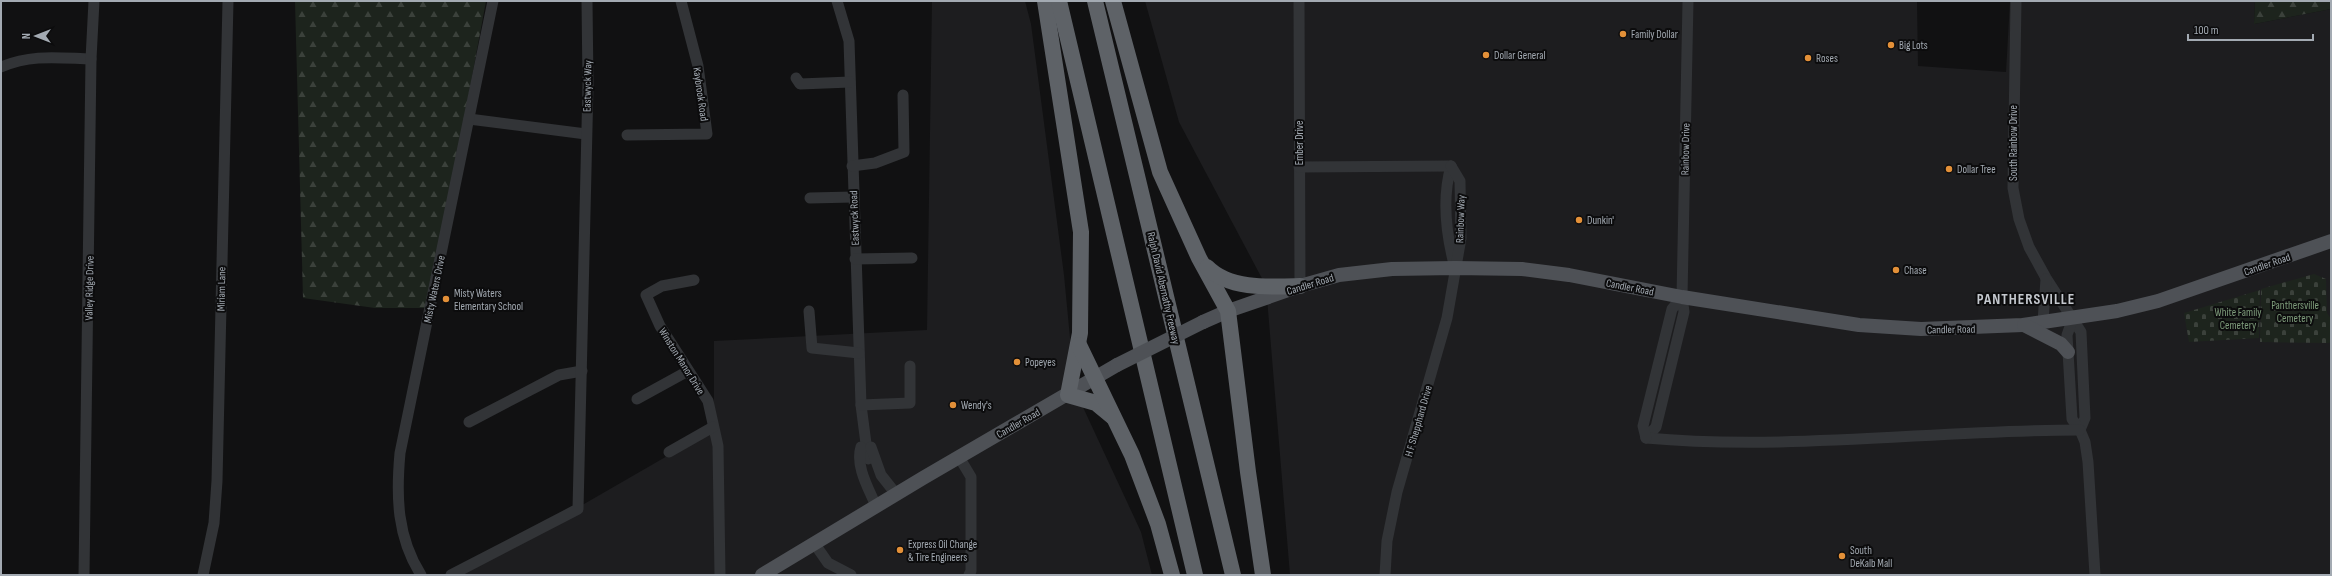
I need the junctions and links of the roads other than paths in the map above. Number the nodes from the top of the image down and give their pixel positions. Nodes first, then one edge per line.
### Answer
1 (94, 1) edge
2 (228, 1) edge
3 (493, 1) edge
4 (587, 1) edge
5 (681, 1) edge
6 (837, 1) edge
7 (1045, 1) edge
8 (1060, 1) edge
9 (1095, 1) edge
10 (1113, 1) edge
11 (1299, 1) edge
12 (1688, 1) edge
13 (2016, 1) edge
14 (91, 59) junction
15 (1, 67) edge
16 (796, 78) dead end
17 (850, 82) junction
18 (903, 95) dead end
19 (469, 120) junction
20 (586, 134) junction
21 (626, 135) dead end
22 (852, 166) junction
23 (1299, 167) junction
24 (853, 197) junction
25 (810, 198) dead end
26 (2331, 241) edge
27 (912, 258) dead end
28 (1199, 258) junction
29 (855, 259) junction
30 (1455, 268) junction
31 (2046, 278) junction
32 (694, 280) dead end
33 (1300, 286) junction
34 (1682, 297) junction
35 (809, 311) dead end
36 (1228, 311) junction
37 (2073, 318) junction
38 (2044, 322) junction
39 (2023, 325) junction
40 (1079, 345) junction
41 (2068, 352) junction
42 (859, 353) junction
43 (910, 366) dead end
44 (582, 371) junction
45 (688, 371) junction
46 (1095, 380) junction
47 (1068, 395) junction
48 (637, 399) dead end
49 (861, 405) junction
50 (1113, 417) junction
51 (469, 422) dead end
52 (713, 427) junction
53 (2080, 430) junction
54 (669, 452) dead end
55 (959, 457) junction
56 (868, 461) junction
57 (896, 494) junction
58 (876, 506) junction
59 (814, 543) junction
60 (84, 575) edge
61 (203, 575) edge
62 (421, 575) edge
63 (451, 575) edge
64 (720, 575) edge
65 (762, 575) edge
66 (851, 575) edge
67 (969, 575) edge
68 (1172, 575) edge
69 (1195, 575) edge
70 (1233, 575) edge
71 (1263, 575) edge
72 (1385, 575) edge
73 (2095, 575) edge

1 - 14 street, Valley Ridge Drive
2 - 61 street, Miriam Lane
3 - 19 street, Misty Waters Drive
4 - 20 street, Eastwyck Way
5 - 21 street, Kaybrook Road
6 - 17 street, Eastwyck Road
7 - 40 highway
8 - 69 highway
9 - 70 highway, Ralph David Abernathy Freeway
10 - 28 highway
11 - 23 street, Ember Drive
12 - 34 street, Rainbow Drive
13 - 31 street, South Rainbow Drive
14 - 15 street
14 - 60 street, Valley Ridge Drive
16 - 17 street
17 - 22 street, Eastwyck Road
18 - 22 street
19 - 20 street
19 - 62 street, Misty Waters Drive
20 - 44 street, Eastwyck Way
22 - 24 street, Eastwyck Road
23 - 30 street, Rainbow Way
23 - 33 street, Ember Drive
24 - 25 street
24 - 29 street, Eastwyck Road
26 - 37 main road, Candler Road
27 - 29 street
28 - 33 highway
28 - 36 highway
29 - 42 street, Eastwyck Road
30 - 33 main road, Candler Road
30 - 34 main road, Candler Road
30 - 72 street, H F Shepphard Drive
31 - 37 street, South Rainbow Drive
31 - 38 street, South Rainbow Drive
32 - 45 street, Winston Manor Drive
33 - 36 main road, Candler Road
34 - 39 main road, Candler Road
34 - 53 street, Rainbow Drive
35 - 42 street
36 - 46 main road, Candler Road, bridge
36 - 71 highway
37 - 38 main road, Candler Road
37 - 41 street
37 - 53 street, South Rainbow Drive
38 - 39 main road, Candler Road
39 - 41 main road
40 - 46 highway
40 - 47 highway
41 - 53 street
42 - 49 street, Eastwyck Road
43 - 49 street
44 - 51 street
44 - 63 street, Eastwyck Way
45 - 48 street
45 - 52 street, Winston Manor Drive
46 - 47 main road, Candler Road
46 - 50 highway
47 - 50 highway
47 - 55 main road, Candler Road
49 - 56 street, Eastwyck Road
50 - 68 highway
52 - 54 street
52 - 64 street, Winston Manor Drive
53 - 73 street
55 - 57 main road, Candler Road
55 - 67 street
56 - 57 street
56 - 58 street, Eastwyck Road
57 - 58 main road, Candler Road
58 - 59 main road, Candler Road
59 - 65 main road, Candler Road
59 - 66 street

